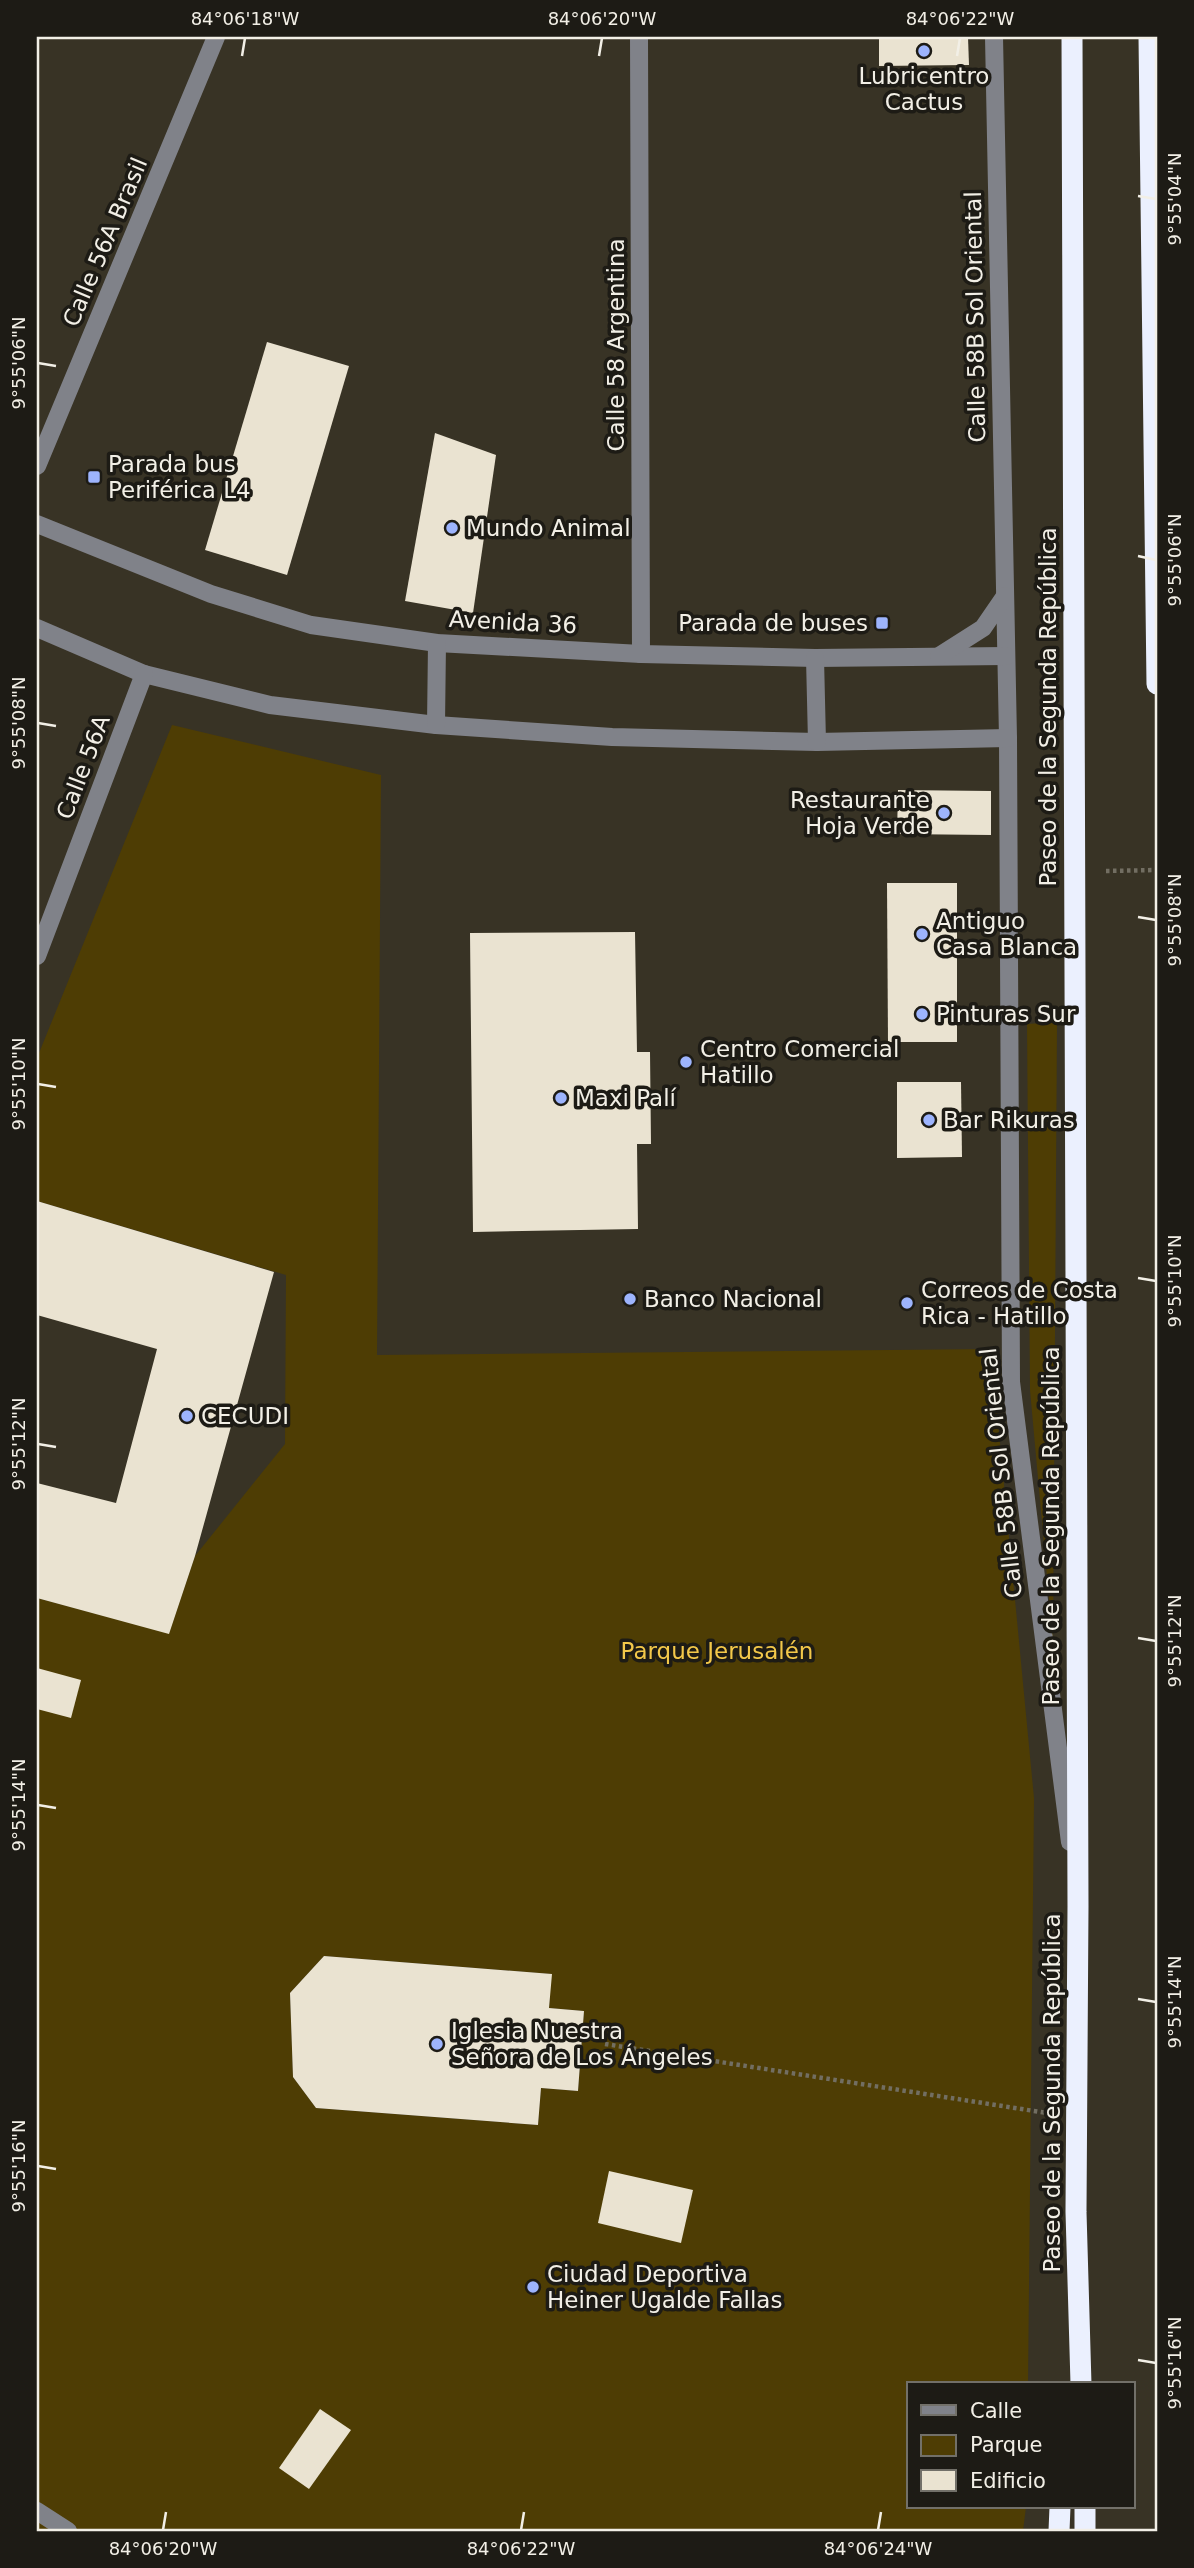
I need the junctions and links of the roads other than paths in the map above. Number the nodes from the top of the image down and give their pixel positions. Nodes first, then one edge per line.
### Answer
1 (216, 37) edge
2 (639, 37) edge
3 (994, 37) edge
4 (1072, 37) edge
5 (1149, 37) edge
6 (37, 466) edge
7 (37, 524) edge
8 (1005, 596) junction
9 (37, 628) edge
10 (437, 643) junction
11 (641, 654) junction
12 (1006, 656) junction
13 (815, 658) junction
14 (937, 658) junction
15 (144, 674) junction
16 (1157, 684) edge
17 (436, 725) junction
18 (1008, 738) junction
19 (817, 742) junction
20 (37, 956) edge
21 (1078, 1906) junction
22 (1076, 2212) junction
23 (1067, 2382) edge
24 (1081, 2382) edge
25 (1060, 2508) edge
26 (1085, 2508) edge
27 (37, 2511) edge
28 (68, 2531) edge
29 (1059, 2531) edge
30 (1085, 2531) edge

1 - 6 street, Calle 56A Brasil
2 - 11 street, Calle 58 Argentina
3 - 8 street, Calle 58B Sol Oriental
4 - 21 highway, Paseo de la Segunda República
5 - 16 highway
7 - 10 street, Avenida 36
8 - 12 street, Paseo de la Segunda República
8 - 14 street
9 - 15 street
10 - 11 street, Avenida 36
10 - 17 street
11 - 13 street, Avenida 36
12 - 14 street, Avenida 36
12 - 18 street, Paseo de la Segunda República
13 - 14 street, Avenida 36
13 - 19 street
15 - 17 street
15 - 20 street, Calle 56A
17 - 19 street
18 - 19 street
18 - 21 street, Calle 58B Sol Oriental
21 - 22 highway, Paseo de la Segunda República
22 - 23 highway
22 - 24 highway, Paseo de la Segunda República
25 - 29 highway
26 - 30 highway
27 - 28 street

